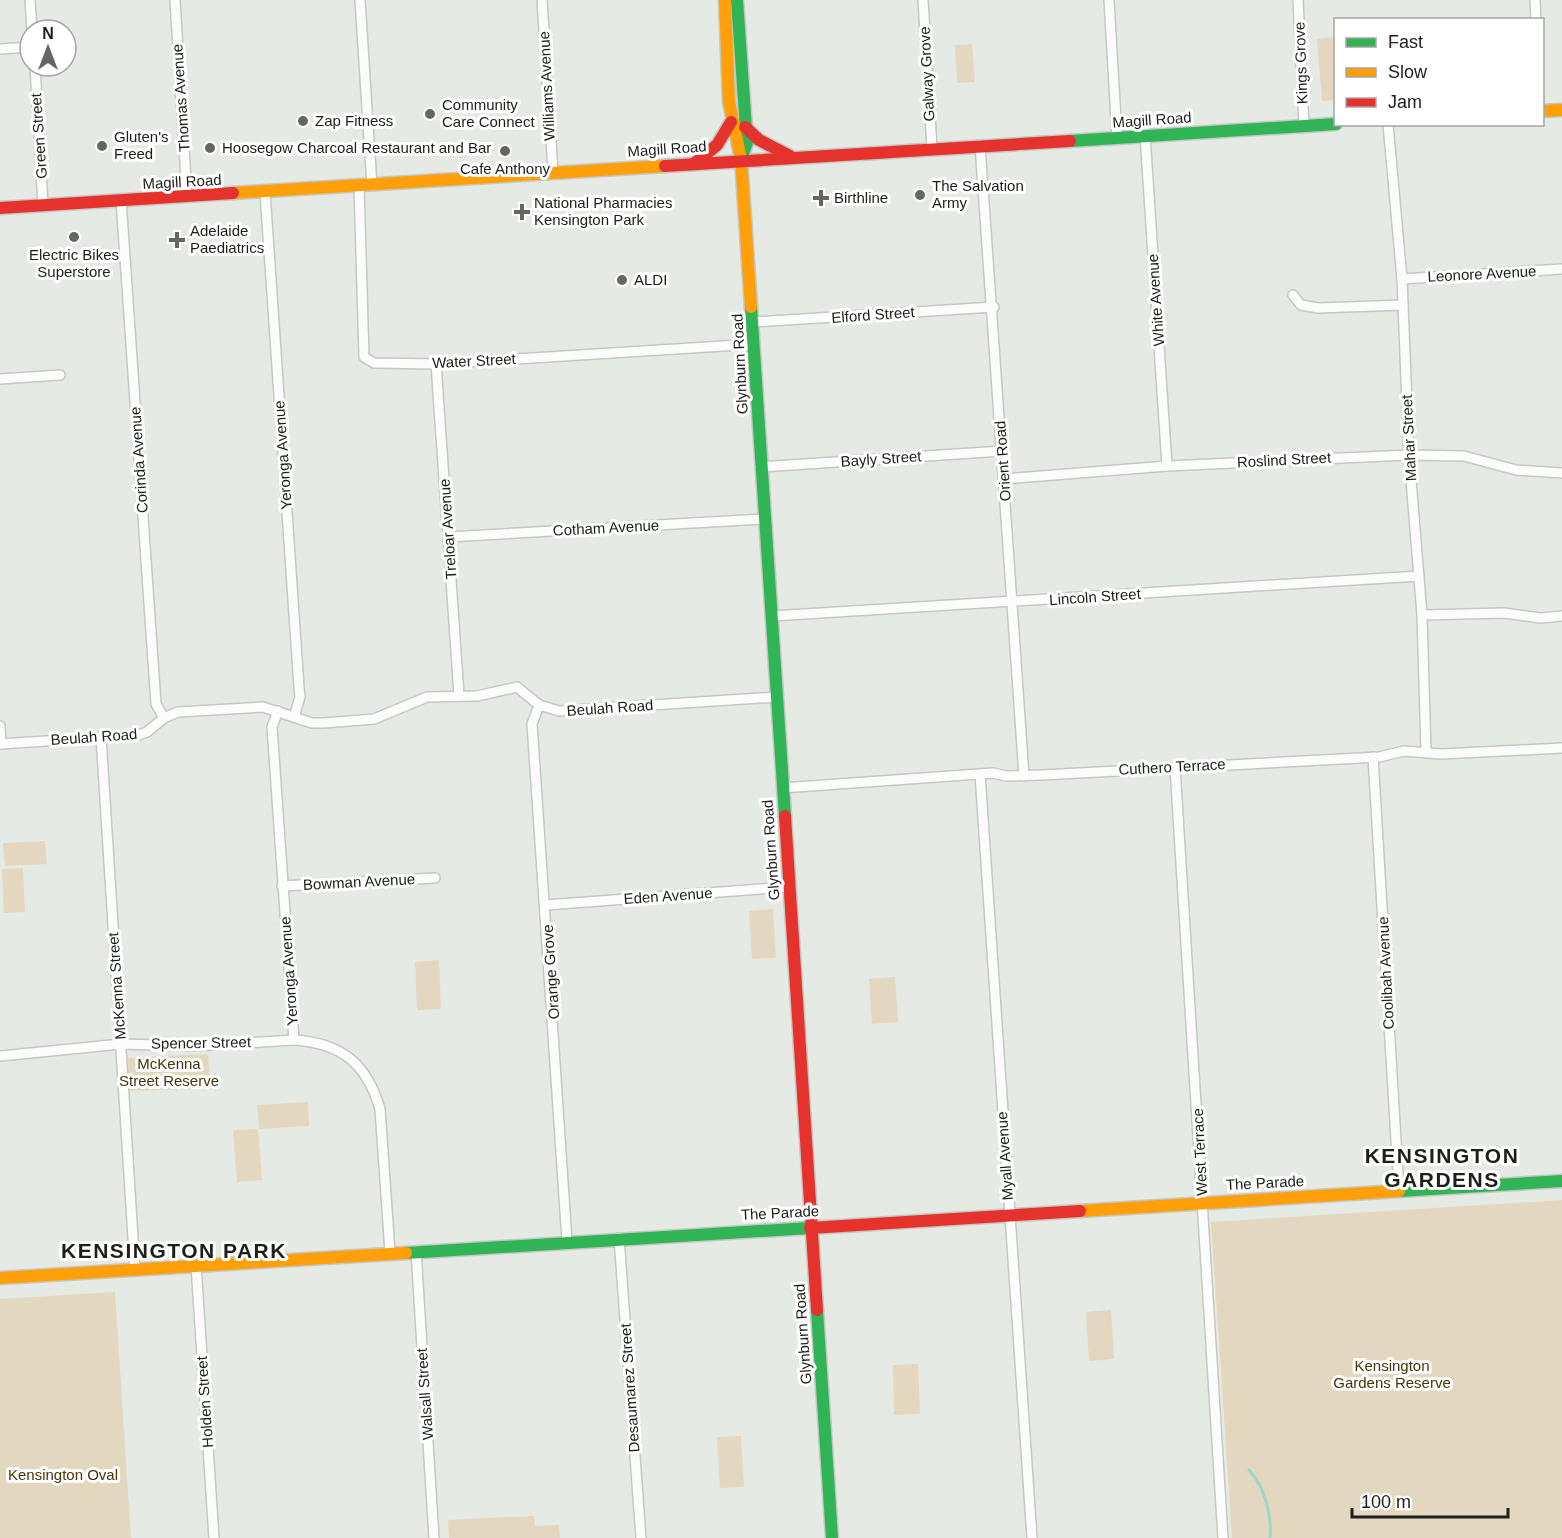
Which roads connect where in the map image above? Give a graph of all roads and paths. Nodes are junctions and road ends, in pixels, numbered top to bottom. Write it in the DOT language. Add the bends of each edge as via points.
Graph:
graph roads {
  1 [pos="30,0"];
  2 [pos="175,0"];
  3 [pos="360,0"];
  4 [pos="542,0"];
  5 [pos="724,0"];
  6 [pos="737,0"];
  7 [pos="923,0"];
  8 [pos="1109,0"];
  9 [pos="1298,0"];
  10 [pos="1535,0"];
  11 [pos="31,18"];
  12 [pos="1536,18"];
  13 [pos="18,48"];
  14 [pos="0,49"];
  15 [pos="36,78"];
  16 [pos="1562,110"];
  17 [pos="1544,111"];
  18 [pos="732,120"];
  19 [pos="1334,124"];
  20 [pos="1304,126"];
  21 [pos="1388,126"];
  22 [pos="746,127"];
  23 [pos="1145,135"];
  24 [pos="1117,137"];
  25 [pos="980,145"];
  26 [pos="932,148"];
  27 [pos="791,156"];
  28 [pos="741,159"];
  29 [pos="695,162"];
  30 [pos="553,171"];
  31 [pos="365,186"];
  32 [pos="265,192"];
  33 [pos="187,196"];
  34 [pos="121,200"];
  35 [pos="43,205"];
  36 [pos="0,208"];
  37 [pos="1562,269"];
  38 [pos="1402,279"];
  39 [pos="1293,296"];
  40 [pos="1403,305"];
  41 [pos="993,307"];
  42 [pos="753,322"];
  43 [pos="755,344"];
  44 [pos="436,364"];
  45 [pos="60,375"];
  46 [pos="0,379"];
  47 [pos="1002,451"];
  48 [pos="1409,455"];
  49 [pos="1167,466"];
  50 [pos="760,467"];
  51 [pos="1562,473"];
  52 [pos="1004,479"];
  53 [pos="763,519"];
  54 [pos="448,537"];
  55 [pos="1419,576"];
  56 [pos="1014,602"];
  57 [pos="1422,615"];
  58 [pos="772,616"];
  59 [pos="1562,616"];
  60 [pos="459,695"];
  61 [pos="777,697"];
  62 [pos="539,705"];
  63 [pos="278,711"];
  64 [pos="294,717"];
  65 [pos="164,718"];
  66 [pos="0,726"];
  67 [pos="101,738"];
  68 [pos="0,744"];
  69 [pos="1562,748"];
  70 [pos="1426,752"];
  71 [pos="1373,757"];
  72 [pos="1175,767"];
  73 [pos="980,774"];
  74 [pos="1024,776"];
  75 [pos="782,788"];
  76 [pos="435,878"];
  77 [pos="282,886"];
  78 [pos="789,887"];
  79 [pos="546,905"];
  80 [pos="294,1040"];
  81 [pos="121,1044"];
  82 [pos="0,1056"];
  83 [pos="1562,1180"];
  84 [pos="1399,1190"];
  85 [pos="1203,1202"];
  86 [pos="1009,1213"];
  87 [pos="811,1226"];
  88 [pos="619,1238"];
  89 [pos="567,1241"];
  90 [pos="416,1251"];
  91 [pos="390,1252"];
  92 [pos="196,1265"];
  93 [pos="135,1269"];
  94 [pos="0,1278"];
  95 [pos="214,1538"];
  96 [pos="434,1538"];
  97 [pos="641,1538"];
  98 [pos="832,1538"];
  99 [pos="1032,1538"];
  100 [pos="1223,1538"];
  1 -- 11 [label="street"];
  2 -- 33 [label="street, Thomas Avenue"];
  3 -- 31 [label="street"];
  4 -- 30 [label="street, Williams Avenue"];
  5 -- 18 [label="main road, Glynburn Road"];
  6 -- 22 [label="main road, Glynburn Road"];
  7 -- 26 [label="street, Galway Grove"];
  8 -- 24 [label="street"];
  9 -- 20 [label="street, Kings Grove"];
  10 -- 12 [label="street"];
  13 -- 14 [label="street"];
  15 -- 35 [label="street, Green Street"];
  16 -- 17 [label="main road"];
  18 -- 28 [label="main road, Glynburn Road"];
  18 -- 29 [label="main road" via="728,134 715,149"];
  19 -- 20 [label="main road, Magill Road"];
  20 -- 23 [label="main road, Magill Road"];
  21 -- 38 [label="street, Mahar Street"];
  22 -- 27 [label="main road" via="759,140"];
  22 -- 28 [label="main road, Glynburn Road" via="747,143"];
  23 -- 24 [label="main road, Magill Road"];
  23 -- 49 [label="street, White Avenue"];
  24 -- 25 [label="main road, Magill Road"];
  25 -- 26 [label="main road, Magill Road"];
  25 -- 41 [label="street, Orient Road"];
  26 -- 27 [label="main road, Magill Road"];
  27 -- 28 [label="main road, Magill Road"];
  28 -- 29 [label="main road, Magill Road"];
  28 -- 42 [label="main road, Glynburn Road"];
  29 -- 30 [label="main road, Magill Road"];
  30 -- 31 [label="main road, Magill Road"];
  31 -- 32 [label="main road, Magill Road"];
  31 -- 44 [label="street, Water Street" via="364,357 374,363"];
  32 -- 33 [label="main road, Magill Road"];
  32 -- 64 [label="street, Yeronga Avenue" via="300,697"];
  33 -- 34 [label="main road, Magill Road"];
  34 -- 35 [label="main road, Magill Road"];
  34 -- 65 [label="street, Corinda Avenue" via="156,704"];
  35 -- 36 [label="main road, Magill Road"];
  37 -- 38 [label="street, Leonore Avenue"];
  38 -- 40 [label="street, Mahar Street"];
  39 -- 40 [label="street" via="1301,305 1318,308"];
  40 -- 48 [label="street, Mahar Street"];
  41 -- 42 [label="street, Elford Street"];
  41 -- 47 [label="street, Orient Road"];
  42 -- 43 [label="main road, Glynburn Road"];
  43 -- 44 [label="street, Water Street"];
  43 -- 50 [label="main road, Glynburn Road"];
  44 -- 54 [label="street, Treloar Avenue"];
  45 -- 46 [label="street"];
  47 -- 50 [label="street, Bayly Street"];
  47 -- 52 [label="street, Orient Road"];
  48 -- 49 [label="street, Roslind Street"];
  48 -- 51 [label="street, Roslind Street" via="1464,456 1516,470"];
  48 -- 55 [label="street, Mahar Street"];
  49 -- 52 [label="street, Roslind Street"];
  50 -- 53 [label="main road, Glynburn Road"];
  52 -- 56 [label="street, Orient Road"];
  53 -- 54 [label="street, Cotham Avenue"];
  53 -- 58 [label="main road, Glynburn Road"];
  54 -- 60 [label="street, Treloar Avenue"];
  55 -- 56 [label="street, Lincoln Street"];
  55 -- 57 [label="street, Mahar Street"];
  56 -- 58 [label="street, Lincoln Street"];
  56 -- 74 [label="street, Orient Road"];
  57 -- 59 [label="street"];
  57 -- 70 [label="street, Mahar Street"];
  58 -- 61 [label="main road, Glynburn Road"];
  60 -- 62 [label="street, Beulah Road" via="477,696 517,687"];
  60 -- 64 [label="street, Beulah Road" via="421,699 374,719 312,723"];
  61 -- 62 [label="street, Beulah Road" via="560,711"];
  61 -- 75 [label="main road, Glynburn Road"];
  62 -- 79 [label="street, Orange Grove" via="532,724"];
  63 -- 64 [label="street, Beulah Road"];
  63 -- 65 [label="street, Beulah Road" via="263,707 178,712"];
  63 -- 77 [label="street, Yeronga Avenue" via="272,727"];
  65 -- 67 [label="street, Beulah Road" via="139,735"];
  66 -- 68 [label="street"];
  67 -- 68 [label="street, Beulah Road"];
  67 -- 81 [label="street, McKenna Street"];
  69 -- 70 [label="street, Cuthero Terrace"];
  70 -- 71 [label="street, Cuthero Terrace" via="1404,751"];
  71 -- 72 [label="street, Cuthero Terrace"];
  71 -- 84 [label="street, Coolibah Avenue"];
  72 -- 74 [label="street, Cuthero Terrace"];
  72 -- 85 [label="street, West Terrace"];
  73 -- 74 [label="street, Cuthero Terrace"];
  73 -- 75 [label="street, Cuthero Terrace"];
  73 -- 86 [label="street, Myall Avenue"];
  75 -- 78 [label="main road, Glynburn Road"];
  76 -- 77 [label="street, Bowman Avenue"];
  77 -- 80 [label="street, Yeronga Avenue"];
  78 -- 79 [label="street, Eden Avenue"];
  78 -- 87 [label="main road, Glynburn Road"];
  79 -- 89 [label="street, Orange Grove"];
  80 -- 81 [label="street, Spencer Street" via="195,1046"];
  80 -- 91 [label="street, Yeronga Avenue" via="309,1041 344,1054 362,1068 374,1087 380,1109"];
  81 -- 82 [label="street, Spencer Street"];
  81 -- 93 [label="street, McKenna Street"];
  83 -- 84 [label="main road, The Parade"];
  84 -- 85 [label="main road, The Parade"];
  85 -- 86 [label="main road, The Parade"];
  85 -- 100 [label="street, West Terrace"];
  86 -- 87 [label="main road, The Parade"];
  86 -- 99 [label="street, Myall Avenue"];
  87 -- 88 [label="main road, The Parade"];
  87 -- 98 [label="main road, Glynburn Road"];
  88 -- 89 [label="main road, The Parade"];
  88 -- 97 [label="street, Desaumarez Street"];
  89 -- 90 [label="main road, The Parade"];
  90 -- 91 [label="main road, The Parade"];
  90 -- 96 [label="street, Walsall Street"];
  91 -- 92 [label="main road, The Parade"];
  92 -- 93 [label="main road, The Parade"];
  92 -- 95 [label="street, Holden Street"];
  93 -- 94 [label="main road, The Parade"];
}
